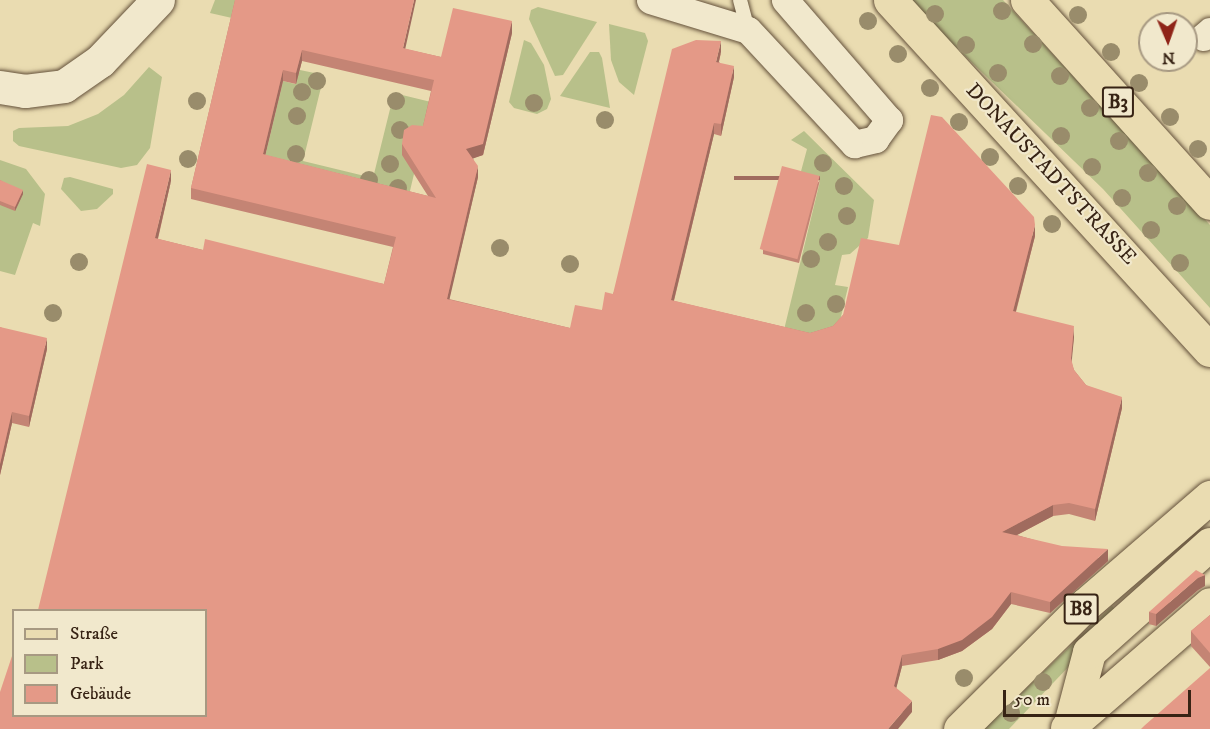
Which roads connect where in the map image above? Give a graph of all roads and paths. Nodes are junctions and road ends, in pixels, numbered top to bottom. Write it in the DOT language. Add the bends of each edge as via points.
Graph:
graph roads {
  1 [pos="158,0"];
  2 [pos="740,0"];
  3 [pos="785,0"];
  4 [pos="890,0"];
  5 [pos="1027,0"];
  6 [pos="667,1"];
  7 [pos="748,30"];
  8 [pos="0,87"];
  9 [pos="1210,203"];
  10 [pos="1210,350"];
  11 [pos="1210,497"];
  12 [pos="1210,544"];
  13 [pos="1210,604"];
  14 [pos="1068,727"];
  15 [pos="960,729"];
  1 -- 8 [label="street" via="100,61 64,86 25,91"];
  2 -- 7 [label="lane"];
  3 -- 7 [label="street" via="889,120 881,134 854,144"];
  4 -- 10 [label="main road, DONAUSTADTSTRASSE"];
  5 -- 9 [label="main road, B3"];
  6 -- 7 [label="street"];
  11 -- 15 [label="main road, B8" via="1086,604"];
  12 -- 14 [label="main road" via="1089,652"];
  13 -- 14 [label="main road"];
}
